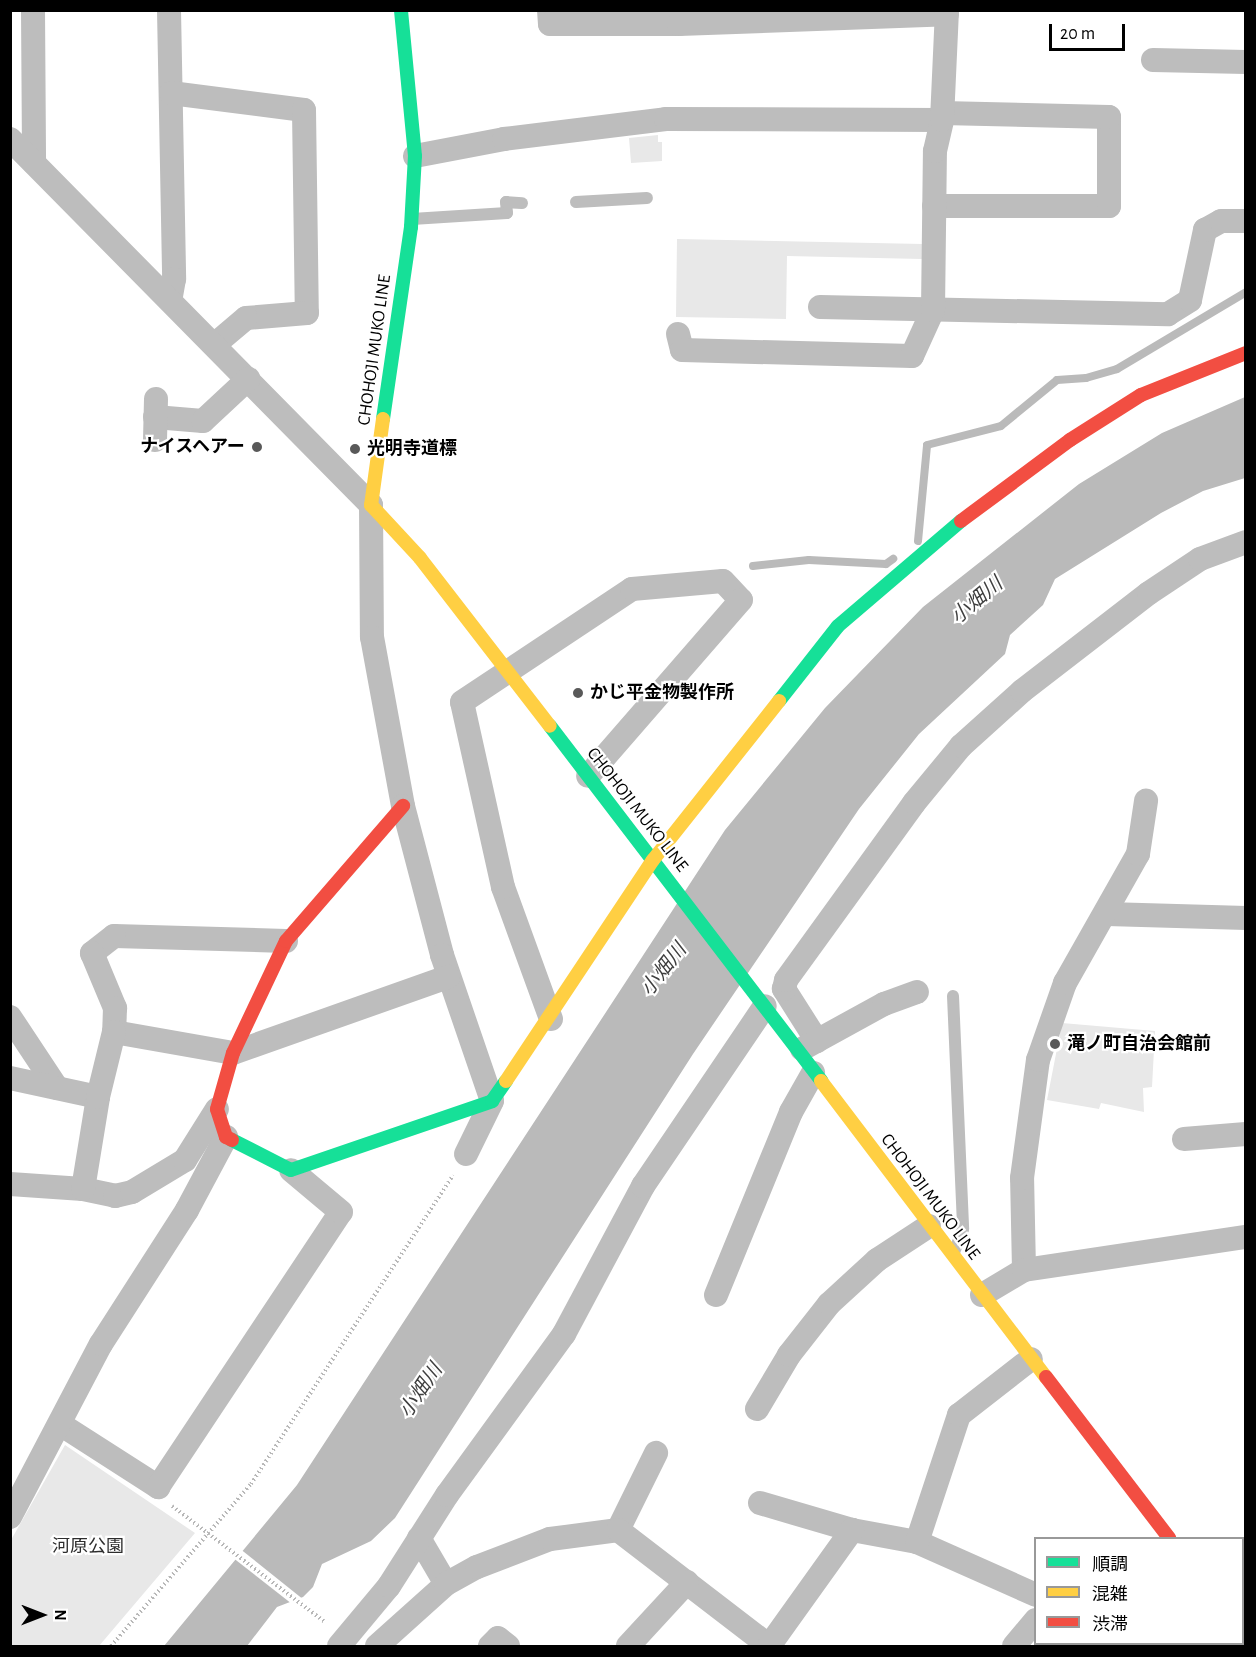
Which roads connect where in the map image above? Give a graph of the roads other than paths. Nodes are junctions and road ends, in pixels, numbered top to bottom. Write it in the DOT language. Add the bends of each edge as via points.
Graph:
graph roads {
  1 [pos="33,10"];
  2 [pos="169,10"];
  3 [pos="401,10"];
  4 [pos="549,10"];
  5 [pos="947,12"];
  6 [pos="1153,60"];
  7 [pos="1245,62"];
  8 [pos="171,93"];
  9 [pos="942,116"];
  10 [pos="10,139"];
  11 [pos="415,156"];
  12 [pos="34,163"];
  13 [pos="647,198"];
  14 [pos="576,202"];
  15 [pos="522,203"];
  16 [pos="934,206"];
  17 [pos="411,219"];
  18 [pos="1245,221"];
  19 [pos="170,301"];
  20 [pos="820,307"];
  21 [pos="933,310"];
  22 [pos="678,334"];
  23 [pos="214,345"];
  24 [pos="1245,352"];
  25 [pos="248,379"];
  26 [pos="155,419"];
  27 [pos="371,505"];
  28 [pos="1245,542"];
  29 [pos="509,672"];
  30 [pos="588,776"];
  31 [pos="1146,801"];
  32 [pos="403,806"];
  33 [pos="653,860"];
  34 [pos="1107,914"];
  35 [pos="1245,918"];
  36 [pos="286,941"];
  37 [pos="448,977"];
  38 [pos="917,992"];
  39 [pos="953,996"];
  40 [pos="765,1006"];
  41 [pos="10,1017"];
  42 [pos="551,1018"];
  43 [pos="114,1032"];
  44 [pos="807,1046"];
  45 [pos="233,1053"];
  46 [pos="813,1073"];
  47 [pos="10,1078"];
  48 [pos="57,1088"];
  49 [pos="98,1097"];
  50 [pos="492,1101"];
  51 [pos="217,1110"];
  52 [pos="1245,1134"];
  53 [pos="226,1137"];
  54 [pos="1184,1139"];
  55 [pos="466,1154"];
  56 [pos="291,1170"];
  57 [pos="10,1184"];
  58 [pos="83,1189"];
  59 [pos="929,1226"];
  60 [pos="1245,1238"];
  61 [pos="952,1256"];
  62 [pos="1024,1270"];
  63 [pos="716,1295"];
  64 [pos="982,1295"];
  65 [pos="1031,1359"];
  66 [pos="757,1409"];
  67 [pos="60,1424"];
  68 [pos="656,1453"];
  69 [pos="760,1503"];
  70 [pos="10,1517"];
  71 [pos="618,1530"];
  72 [pos="852,1530"];
  73 [pos="1167,1537"];
  74 [pos="419,1538"];
  75 [pos="917,1542"];
  76 [pos="687,1582"];
  77 [pos="446,1584"];
  78 [pos="1034,1594"];
  79 [pos="1034,1621"];
  80 [pos="769,1646"];
  81 [pos="339,1647"];
  82 [pos="377,1647"];
  83 [pos="490,1647"];
  84 [pos="508,1647"];
  85 [pos="628,1647"];
  86 [pos="1014,1647"];
  1 -- 12 [label="street"];
  2 -- 8 [label="street"];
  3 -- 11 [label="main road, CHOHOJI MUKO LINE"];
  4 -- 5 [label="street" via="550,24 678,24"];
  5 -- 9 [label="street"];
  6 -- 7 [label="street"];
  8 -- 19 [label="street" via="174,279"];
  8 -- 23 [label="street" via="304,110 307,313 246,318"];
  9 -- 11 [label="street" via="666,118 504,139"];
  9 -- 16 [label="street" via="935,151"];
  9 -- 16 [label="street" via="1109,117 1109,206"];
  10 -- 12 [label="street"];
  11 -- 17 [label="main road, CHOHOJI MUKO LINE"];
  12 -- 19 [label="street"];
  13 -- 14 [label="lane"];
  15 -- 17 [label="lane" via="506,202 507,213"];
  16 -- 21 [label="street"];
  17 -- 27 [label="main road, CHOHOJI MUKO LINE"];
  18 -- 21 [label="street" via="1221,221 1205,230 1190,300 1168,314"];
  19 -- 23 [label="street"];
  20 -- 21 [label="street"];
  21 -- 22 [label="street" via="912,356 682,350"];
  23 -- 25 [label="street"];
  24 -- 33 [label="main road" via="1141,395 971,512 838,627"];
  25 -- 26 [label="street" via="203,421"];
  25 -- 27 [label="street"];
  27 -- 29 [label="main road, CHOHOJI MUKO LINE" via="420,558"];
  27 -- 32 [label="street" via="372,637"];
  28 -- 44 [label="street" via="1200,559 1139,600 1022,692 961,746 914,803 786,980 784,989"];
  29 -- 30 [label="main road, CHOHOJI MUKO LINE"];
  29 -- 30 [label="street" via="633,589 723,581 741,600"];
  29 -- 42 [label="street" via="462,702 503,887"];
  30 -- 33 [label="main road, CHOHOJI MUKO LINE"];
  31 -- 34 [label="street" via="1138,854"];
  32 -- 36 [label="main road"];
  32 -- 37 [label="street"];
  33 -- 40 [label="main road, CHOHOJI MUKO LINE"];
  33 -- 42 [label="main road"];
  34 -- 35 [label="street"];
  34 -- 62 [label="street" via="1065,983 1038,1060 1022,1178"];
  36 -- 43 [label="street" via="114,936 92,953 115,1008"];
  36 -- 45 [label="main road"];
  37 -- 45 [label="street"];
  37 -- 50 [label="street"];
  38 -- 44 [label="street" via="884,1004"];
  39 -- 61 [label="lane" via="963,1229"];
  40 -- 44 [label="main road, CHOHOJI MUKO LINE"];
  40 -- 74 [label="street" via="643,1186 564,1335"];
  41 -- 48 [label="street"];
  42 -- 50 [label="main road"];
  43 -- 45 [label="street"];
  43 -- 49 [label="street"];
  44 -- 46 [label="main road, CHOHOJI MUKO LINE"];
  45 -- 51 [label="main road"];
  46 -- 59 [label="main road, CHOHOJI MUKO LINE"];
  46 -- 63 [label="street" via="791,1112"];
  47 -- 48 [label="street"];
  48 -- 49 [label="street"];
  49 -- 58 [label="street"];
  50 -- 55 [label="street"];
  50 -- 56 [label="main road"];
  51 -- 53 [label="main road"];
  51 -- 58 [label="street" via="185,1160 132,1192 115,1196"];
  52 -- 54 [label="street"];
  53 -- 56 [label="main road"];
  53 -- 67 [label="street" via="187,1210 101,1344"];
  56 -- 67 [label="street" via="341,1212 159,1487"];
  57 -- 58 [label="street"];
  59 -- 61 [label="main road, CHOHOJI MUKO LINE"];
  59 -- 66 [label="street" via="877,1260 829,1304 789,1355"];
  60 -- 62 [label="street"];
  61 -- 64 [label="main road, CHOHOJI MUKO LINE"];
  62 -- 64 [label="street"];
  64 -- 65 [label="main road, CHOHOJI MUKO LINE"];
  65 -- 73 [label="main road, CHOHOJI MUKO LINE"];
  65 -- 75 [label="street" via="959,1415"];
  67 -- 70 [label="street"];
  68 -- 71 [label="street"];
  69 -- 72 [label="street"];
  71 -- 76 [label="street"];
  71 -- 77 [label="street" via="589,1531 531,1545"];
  72 -- 75 [label="street"];
  72 -- 80 [label="street"];
  74 -- 77 [label="street"];
  74 -- 81 [label="street" via="389,1586"];
  75 -- 78 [label="street"];
  76 -- 80 [label="street"];
  76 -- 85 [label="street"];
  77 -- 82 [label="street"];
  79 -- 86 [label="street"];
  83 -- 84 [label="street" via="498,1638"];
}
